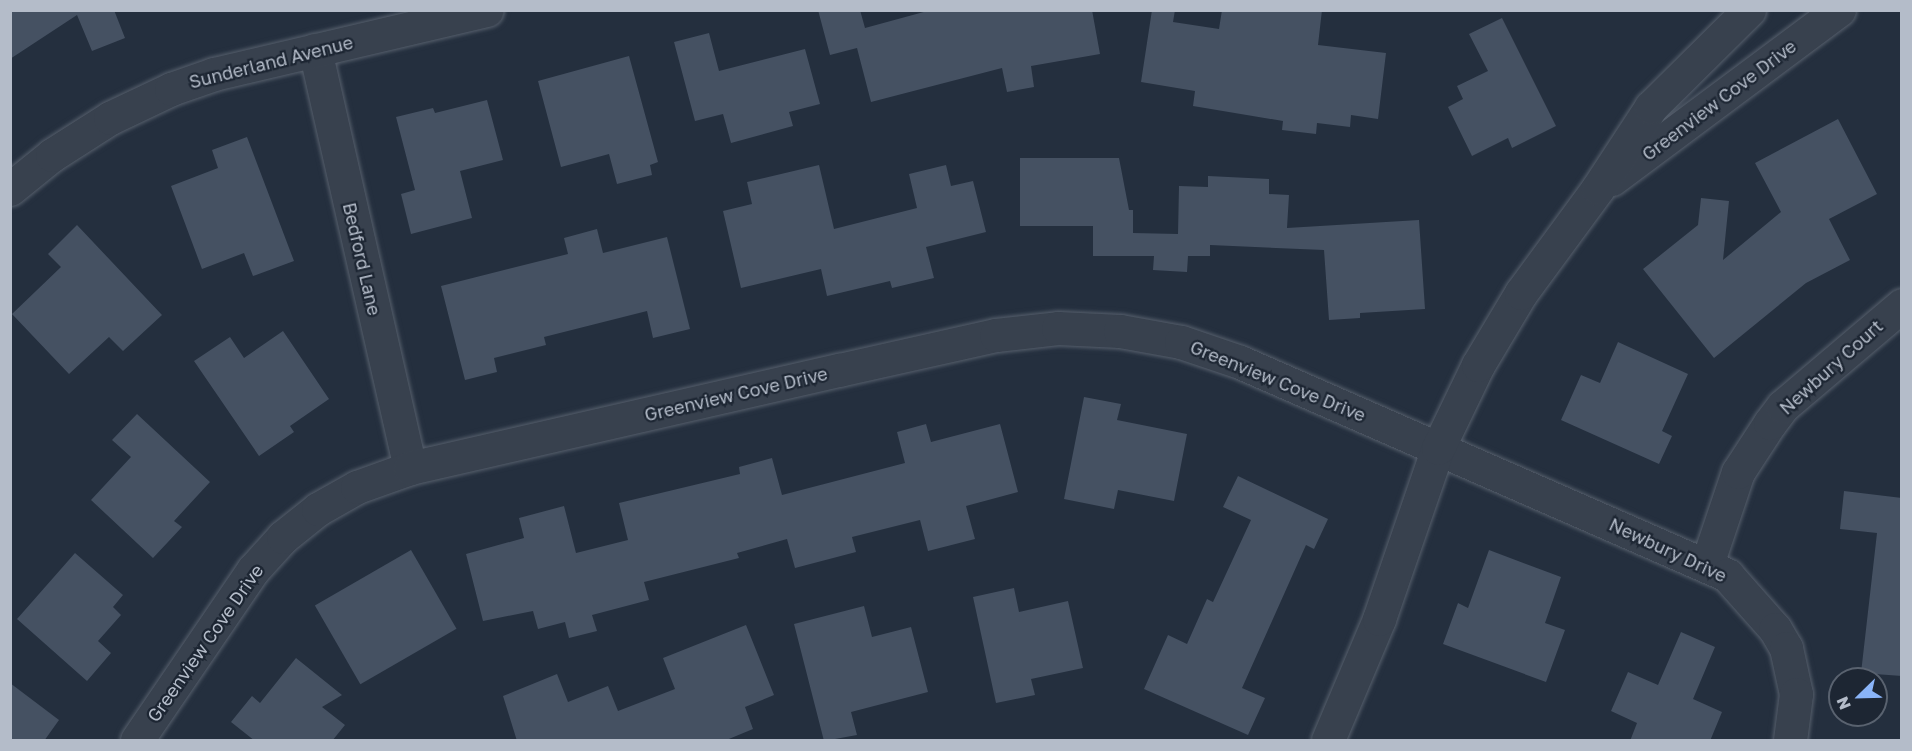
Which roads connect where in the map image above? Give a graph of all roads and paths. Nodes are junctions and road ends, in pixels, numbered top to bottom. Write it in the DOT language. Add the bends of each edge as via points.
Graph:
graph roads {
  1 [pos="487,10"];
  2 [pos="1839,10"];
  3 [pos="1746,16"];
  4 [pos="315,50"];
  5 [pos="1598,188"];
  6 [pos="10,189"];
  7 [pos="1902,305"];
  8 [pos="1438,448"];
  9 [pos="410,468"];
  10 [pos="1707,564"];
  11 [pos="137,741"];
  12 [pos="1328,741"];
  13 [pos="1790,741"];
  1 -- 4 [label="street, Sunderland Avenue"];
  2 -- 5 [label="street, Greenview Cove Drive"];
  3 -- 5 [label="street, Greenview Cove Drive" via="1651,107"];
  4 -- 6 [label="street, Sunderland Avenue" via="214,74 171,89 110,118 52,155"];
  4 -- 9 [label="street, Bedford Lane"];
  5 -- 8 [label="street, Greenview Cove Drive" via="1521,293 1478,365"];
  7 -- 10 [label="street, Newbury Court" via="1783,406 1770,423 1738,472"];
  8 -- 9 [label="street, Greenview Cove Drive" via="1240,362 1181,342 1120,331 1058,328 996,335"];
  8 -- 10 [label="street, Newbury Drive"];
  8 -- 12 [label="street, Greenview Cove Drive" via="1379,619"];
  9 -- 11 [label="street, Greenview Cove Drive" via="357,487 318,509 283,537 252,570"];
  10 -- 13 [label="street, Newbury Drive" via="1743,590 1786,648 1796,694"];
}
